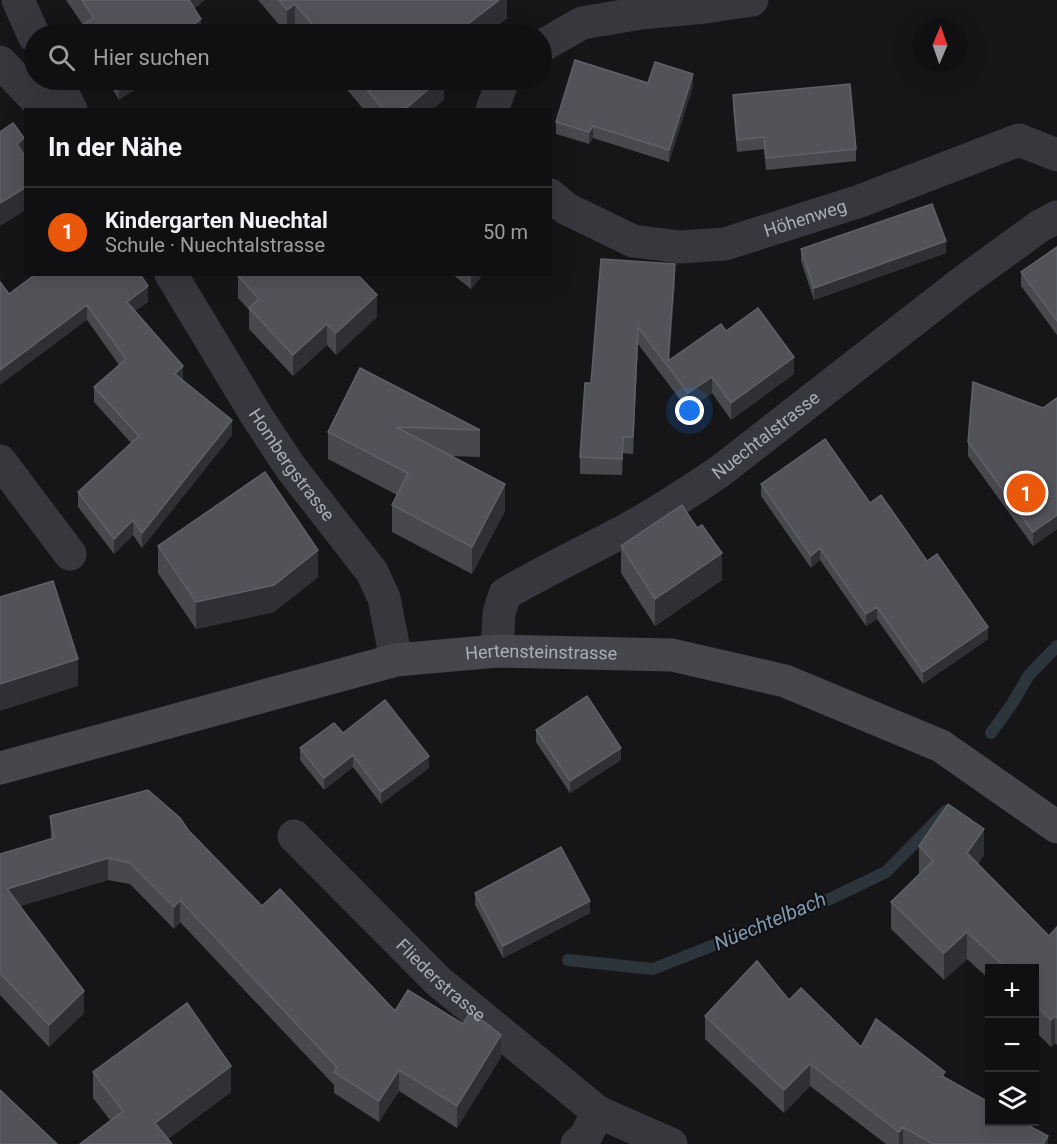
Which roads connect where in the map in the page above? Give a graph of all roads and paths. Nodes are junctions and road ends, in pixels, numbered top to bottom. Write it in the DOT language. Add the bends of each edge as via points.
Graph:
graph roads {
  1 [pos="18,0"];
  2 [pos="752,0"];
  3 [pos="29,24"];
  4 [pos="552,40"];
  5 [pos="0,62"];
  6 [pos="24,87"];
  7 [pos="27,90"];
  8 [pos="61,90"];
  9 [pos="499,90"];
  10 [pos="44,108"];
  11 [pos="70,108"];
  12 [pos="493,108"];
  13 [pos="1057,155"];
  14 [pos="552,197"];
  15 [pos="1057,217"];
  16 [pos="172,276"];
  17 [pos="0,461"];
  18 [pos="70,554"];
  19 [pos="497,651"];
  20 [pos="396,660"];
  21 [pos="0,768"];
  22 [pos="1057,826"];
  23 [pos="294,836"];
  24 [pos="598,1112"];
  25 [pos="577,1144"];
  26 [pos="671,1144"];
  1 -- 3 [label="street"];
  2 -- 4 [label="street" via="582,23"];
  5 -- 6 [label="street"];
  7 -- 10 [label="street"];
  8 -- 11 [label="street"];
  9 -- 12 [label="street"];
  13 -- 14 [label="street, Höhenweg" via="1019,140 860,201 725,244 680,247 633,241 567,209"];
  15 -- 19 [label="street, Nuechtalstrasse" via="964,281 687,494 505,594 499,613"];
  16 -- 20 [label="street, Hombergstrasse" via="291,468 372,572 384,598"];
  17 -- 18 [label="street"];
  19 -- 20 [label="street, Hertensteinstrasse"];
  19 -- 22 [label="street, Hertensteinstrasse" via="672,655 785,681 941,746"];
  20 -- 21 [label="street, Hertensteinstrasse"];
  23 -- 24 [label="street, Fliederstrasse" via="438,981"];
  24 -- 25 [label="street" via="586,1136"];
  24 -- 26 [label="street, Fliederstrasse"];
}
